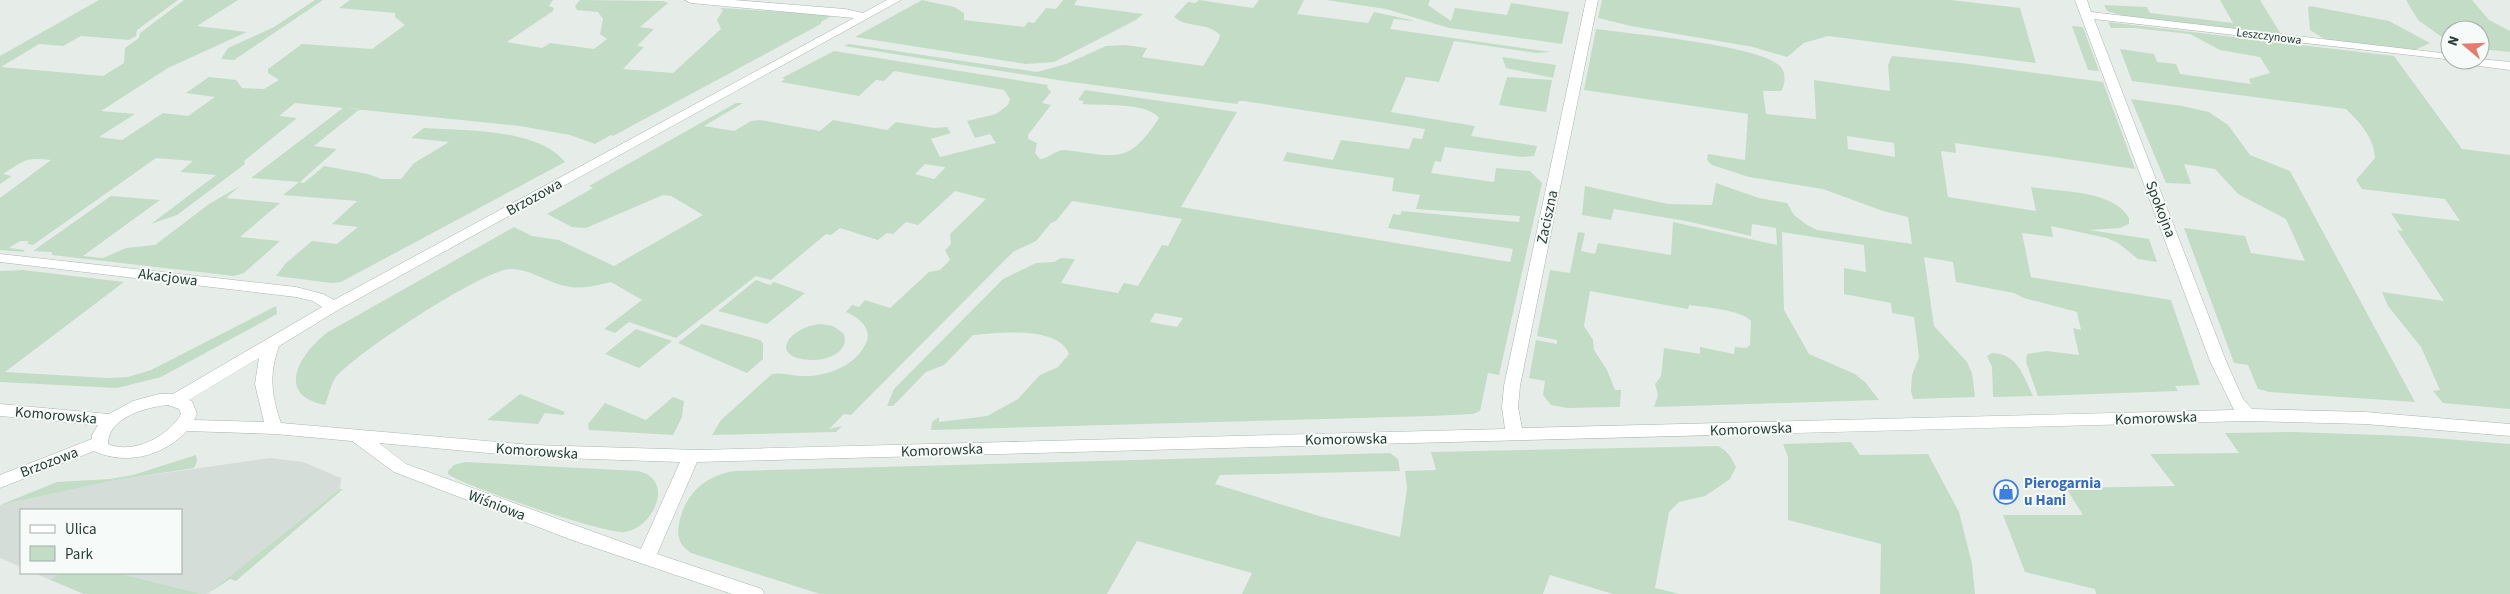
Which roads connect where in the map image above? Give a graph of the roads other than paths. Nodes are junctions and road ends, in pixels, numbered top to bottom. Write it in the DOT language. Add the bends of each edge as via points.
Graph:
graph roads {
  1 [pos="691,0"];
  2 [pos="895,0"];
  3 [pos="1592,0"];
  4 [pos="2082,0"];
  5 [pos="2088,15"];
  6 [pos="864,17"];
  7 [pos="2440,57"];
  8 [pos="2490,63"];
  9 [pos="2510,66"];
  10 [pos="0,258"];
  11 [pos="333,307"];
  12 [pos="273,341"];
  13 [pos="176,400"];
  14 [pos="0,410"];
  15 [pos="2247,415"];
  16 [pos="112,420"];
  17 [pos="184,425"];
  18 [pos="275,428"];
  19 [pos="2510,430"];
  20 [pos="356,435"];
  21 [pos="1515,435"];
  22 [pos="99,443"];
  23 [pos="691,456"];
  24 [pos="0,482"];
  25 [pos="646,557"];
  26 [pos="755,594"];
  1 -- 6 [label="street" via="845,12"];
  2 -- 6 [label="street, Brzozowa"];
  3 -- 21 [label="street, Zaciszna" via="1512,386 1510,407"];
  4 -- 5 [label="street, Spokojna"];
  5 -- 7 [label="street, Leszczynowa"];
  5 -- 15 [label="street, Spokojna" via="2218,361 2236,401"];
  6 -- 11 [label="street, Brzozowa"];
  8 -- 9 [label="street"];
  10 -- 11 [label="street, Akacjowa" via="296,292 318,297"];
  11 -- 12 [label="street, Brzozowa"];
  12 -- 13 [label="street, Brzozowa"];
  12 -- 18 [label="street" via="262,379 264,401"];
  13 -- 16 [label="street" via="144,404"];
  13 -- 17 [label="street" via="189,409"];
  14 -- 16 [label="street, Komorowska"];
  15 -- 19 [label="street, Komorowska" via="2365,418"];
  15 -- 21 [label="street, Komorowska"];
  16 -- 22 [label="street" via="100,435"];
  17 -- 18 [label="street, Komorowska"];
  17 -- 22 [label="street" via="163,441 135,452 110,452 100,448"];
  18 -- 20 [label="street, Komorowska"];
  20 -- 23 [label="street, Komorowska" via="532,451"];
  20 -- 25 [label="street, Wiśniowa" via="400,468 569,532"];
  21 -- 23 [label="street, Komorowska"];
  22 -- 24 [label="street, Brzozowa"];
  23 -- 25 [label="street"];
  25 -- 26 [label="street, Wiśniowa"];
}
